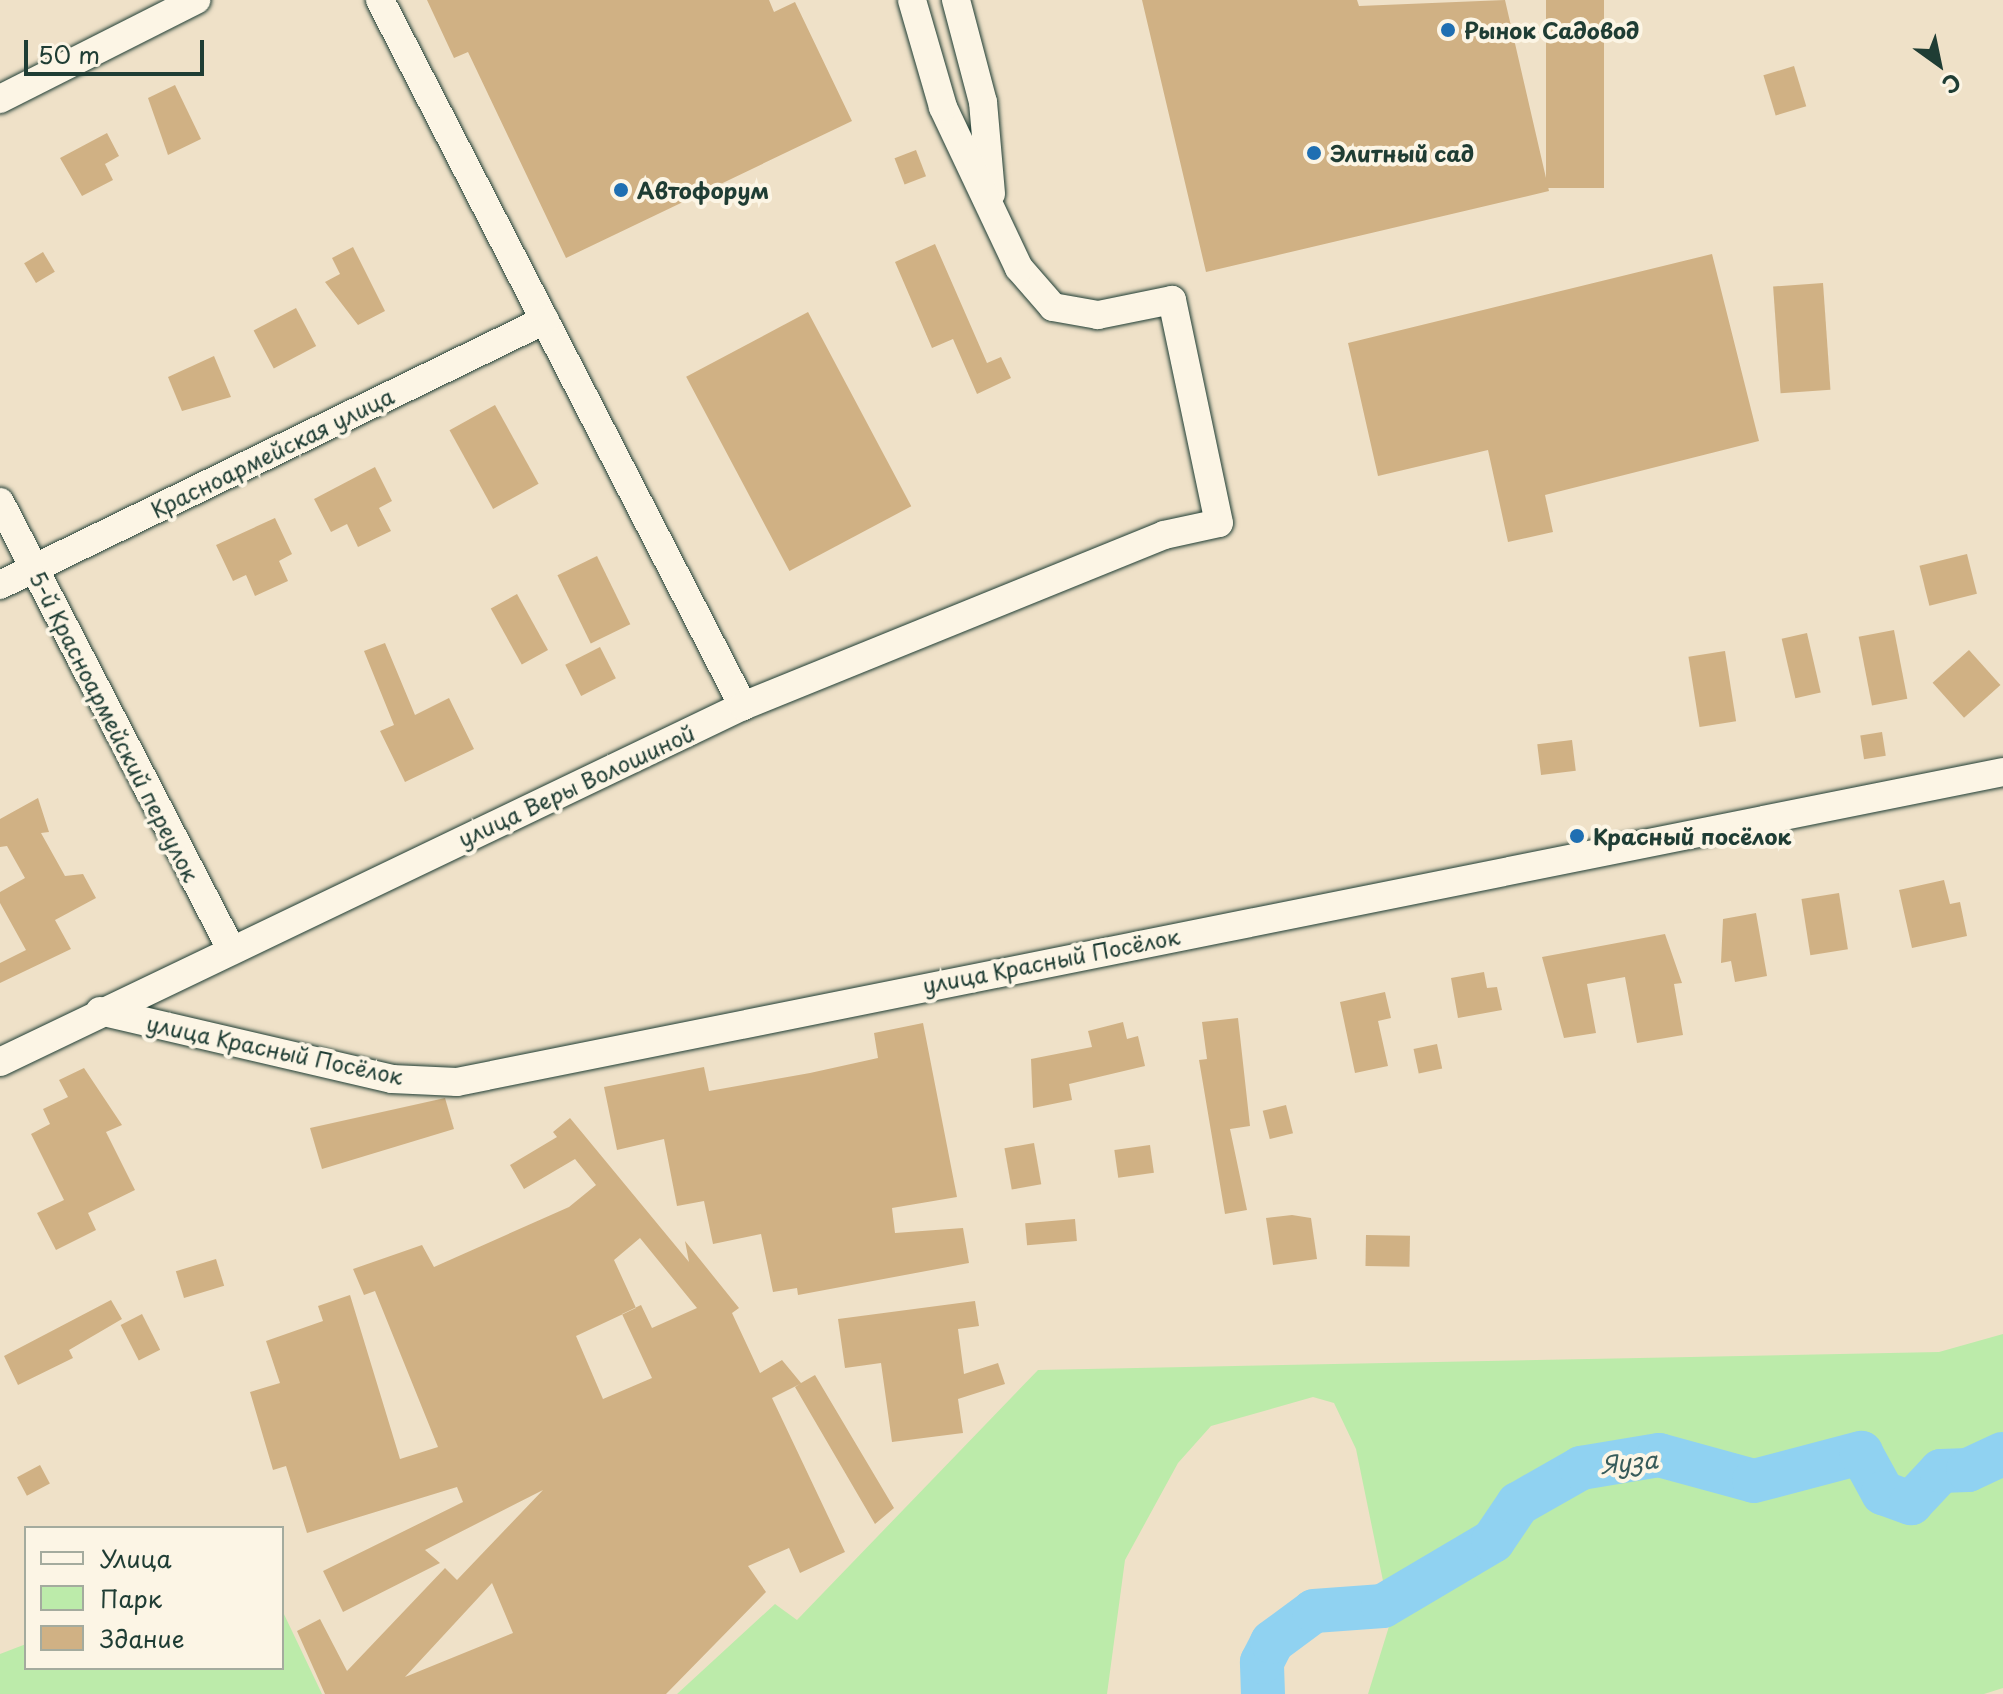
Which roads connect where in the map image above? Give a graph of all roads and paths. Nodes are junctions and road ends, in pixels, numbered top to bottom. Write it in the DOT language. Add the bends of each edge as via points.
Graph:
graph roads {
  1 [pos="196,0"];
  2 [pos="380,0"];
  3 [pos="912,0"];
  4 [pos="956,0"];
  5 [pos="0,99"];
  6 [pos="994,218"];
  7 [pos="545,320"];
  8 [pos="0,502"];
  9 [pos="34,568"];
  10 [pos="0,585"];
  11 [pos="743,706"];
  12 [pos="2003,772"];
  13 [pos="231,949"];
  14 [pos="100,1011"];
  15 [pos="0,1062"];
  1 -- 5 [label="street"];
  2 -- 7 [label="street"];
  3 -- 6 [label="street" via="943,107"];
  4 -- 6 [label="street" via="983,102"];
  6 -- 11 [label="street, улица Веры Волошиной" via="1019,268 1053,307 1098,315 1172,300 1219,523 1164,535"];
  7 -- 9 [label="street, Красноармейская улица"];
  7 -- 11 [label="street"];
  8 -- 9 [label="street, 5-й Красноармейский переулок"];
  9 -- 10 [label="street, Красноармейская улица"];
  9 -- 13 [label="street, 5-й Красноармейский переулок"];
  11 -- 13 [label="street, улица Веры Волошиной"];
  12 -- 14 [label="street, улица Красный Посёлок" via="457,1082 392,1079"];
  13 -- 14 [label="street, улица Веры Волошиной"];
  14 -- 15 [label="street, улица Веры Волошиной"];
}
